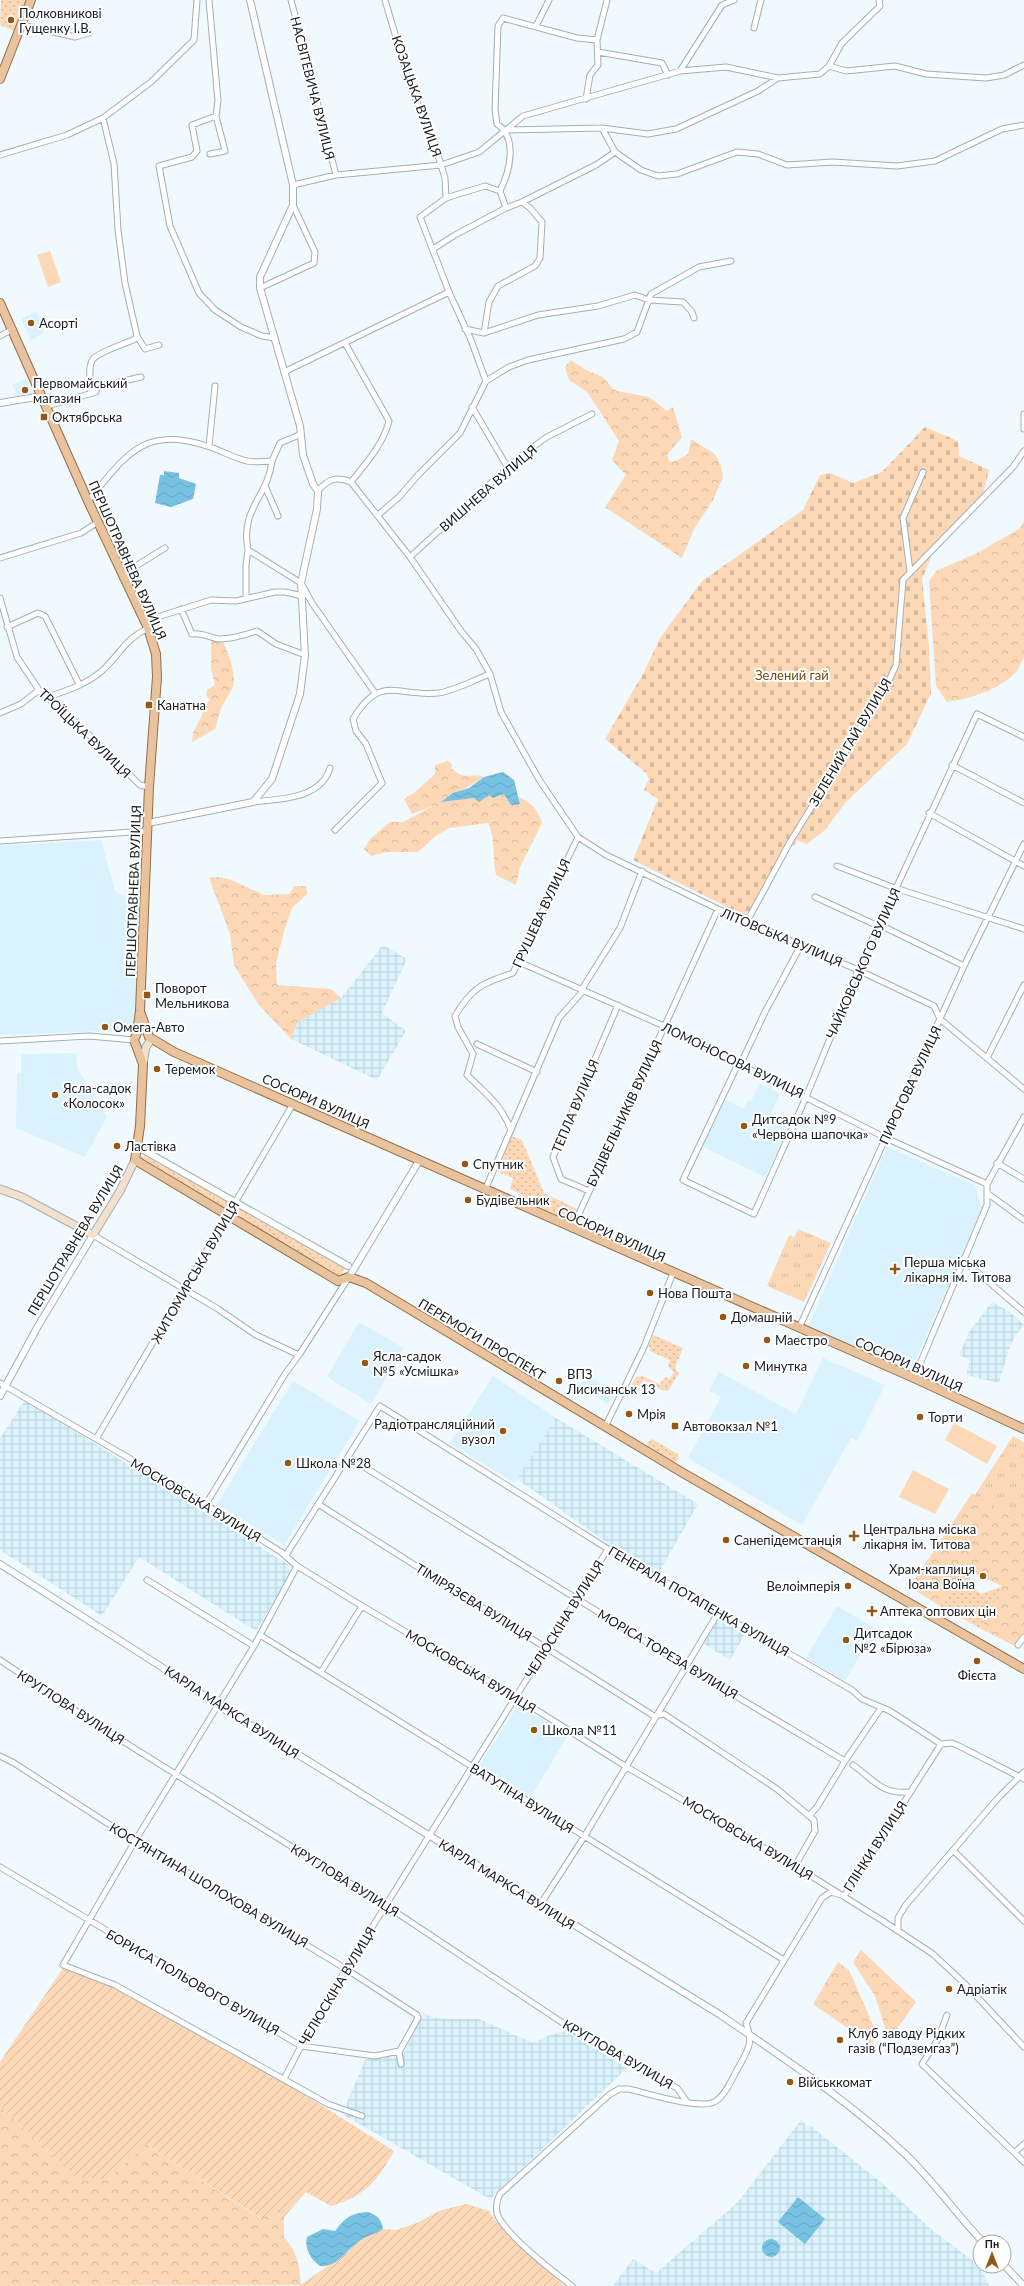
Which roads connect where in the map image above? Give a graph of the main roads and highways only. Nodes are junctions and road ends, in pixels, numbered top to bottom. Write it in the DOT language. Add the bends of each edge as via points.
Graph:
graph roads {
  1 [pos="31,0"];
  2 [pos="1,76"];
  3 [pos="0,302"];
  4 [pos="140,1011"];
  5 [pos="148,1036"];
  6 [pos="135,1039"];
  7 [pos="146,1047"];
  8 [pos="143,1064"];
  9 [pos="135,1160"];
  10 [pos="0,1189"];
  11 [pos="1024,1429"];
  12 [pos="1024,1669"];
  1 -- 2 [label="main road"];
  3 -- 4 [label="main road, ПЕРШОТРАВНЕВА ВУЛИЦЯ" via="146,625 156,654 157,678 149,787"];
  4 -- 5 [label="main road, ПЕРШОТРАВНЕВА ВУЛИЦЯ"];
  4 -- 6 [label="main road, ПЕРШОТРАВНЕВА ВУЛИЦЯ"];
  5 -- 6 [label="main road" via="143,1032"];
  5 -- 7 [label="main road" via="149,1043"];
  5 -- 11 [label="main road, СОСЮРИ ВУЛИЦЯ" via="174,1052 914,1378"];
  6 -- 7 [label="main road" via="139,1048"];
  6 -- 8 [label="main road, ПЕРШОТРАВНЕВА ВУЛИЦЯ"];
  7 -- 8 [label="main road, ПЕРШОТРАВНЕВА ВУЛИЦЯ"];
  8 -- 9 [label="main road, ПЕРШОТРАВНЕВА ВУЛИЦЯ"];
  9 -- 10 [label="main road, ПЕРШОТРАВНЕВА ВУЛИЦЯ" via="120,1192 93,1235 22,1197"];
  9 -- 12 [label="main road, ПЕРЕМОГИ ПРОСПЕКТ" via="338,1281 349,1277 366,1283 786,1534"];
}
